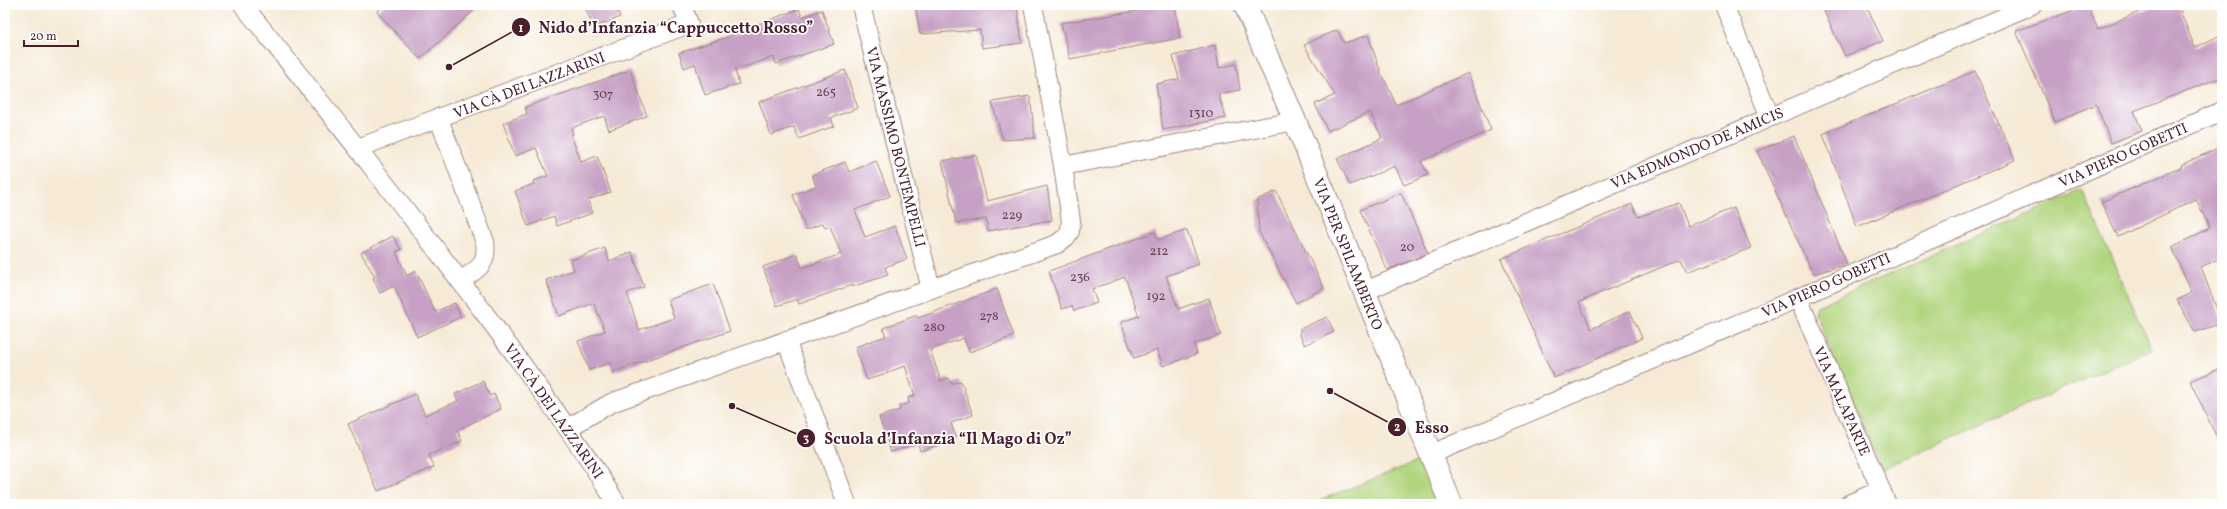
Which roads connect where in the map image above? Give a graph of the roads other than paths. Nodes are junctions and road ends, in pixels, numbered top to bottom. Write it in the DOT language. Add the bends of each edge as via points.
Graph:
graph roads {
  1 [pos="243,5"];
  2 [pos="682,5"];
  3 [pos="861,5"];
  4 [pos="1033,5"];
  5 [pos="1244,5"];
  6 [pos="1724,5"];
  7 [pos="2032,5"];
  8 [pos="2222,111"];
  9 [pos="1770,117"];
  10 [pos="439,119"];
  11 [pos="1295,122"];
  12 [pos="358,148"];
  13 [pos="1063,166"];
  14 [pos="460,281"];
  15 [pos="931,289"];
  16 [pos="1363,292"];
  17 [pos="1798,298"];
  18 [pos="786,340"];
  19 [pos="568,428"];
  20 [pos="1429,455"];
  21 [pos="1884,497"];
  22 [pos="617,504"];
  23 [pos="847,504"];
  24 [pos="1450,504"];
  25 [pos="1849,504"];
  1 -- 12 [label="street, VIA CÀ DEI LAZZARINI"];
  2 -- 10 [label="street, VIA CÀ DEI LAZZARINI" via="689,24"];
  3 -- 15 [label="street, VIA MASSIMO BONTEMPELLI"];
  4 -- 13 [label="street"];
  5 -- 11 [label="main road, VIA PER SPILAMBERTO"];
  6 -- 9 [label="street"];
  7 -- 9 [label="street, VIA EDMONDO DE AMICIS"];
  8 -- 17 [label="street, VIA PIERO GOBETTI"];
  9 -- 16 [label="street, VIA EDMONDO DE AMICIS"];
  10 -- 12 [label="street, VIA CÀ DEI LAZZARINI"];
  10 -- 14 [label="street, VIA CÀ DEI LAZZARINI" via="485,242 486,253 483,263"];
  11 -- 13 [label="street"];
  11 -- 16 [label="main road, VIA PER SPILAMBERTO"];
  12 -- 14 [label="street, VIA CÀ DEI LAZZARINI"];
  13 -- 15 [label="street" via="1071,221 1070,231 1066,237 1057,244"];
  14 -- 19 [label="street, VIA CÀ DEI LAZZARINI"];
  15 -- 18 [label="street"];
  16 -- 20 [label="main road, VIA PER SPILAMBERTO"];
  17 -- 20 [label="street, VIA PIERO GOBETTI"];
  17 -- 21 [label="street, VIA MALAPARTE"];
  18 -- 19 [label="street" via="611,403"];
  18 -- 23 [label="street"];
  19 -- 22 [label="street, VIA CÀ DEI LAZZARINI"];
  20 -- 24 [label="main road, VIA PER SPILAMBERTO"];
  21 -- 25 [label="street"];
}
